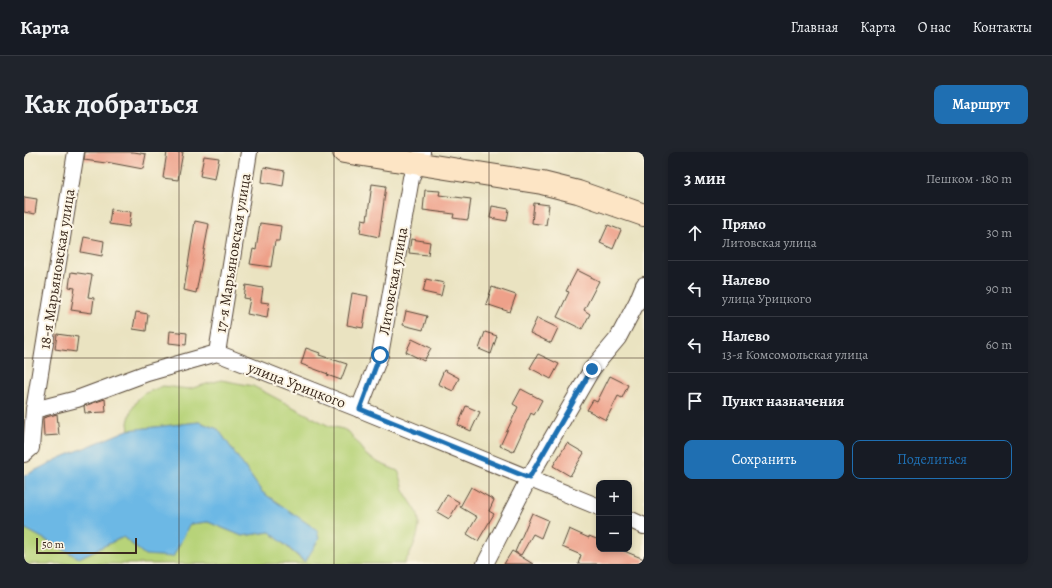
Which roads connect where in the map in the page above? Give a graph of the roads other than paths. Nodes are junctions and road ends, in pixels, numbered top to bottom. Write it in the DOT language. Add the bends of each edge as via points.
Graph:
graph roads {
  1 [pos="76,152"];
  2 [pos="249,152"];
  3 [pos="344,152"];
  4 [pos="420,157"];
  5 [pos="644,215"];
  6 [pos="644,285"];
  7 [pos="217,353"];
  8 [pos="360,409"];
  9 [pos="34,410"];
  10 [pos="24,454"];
  11 [pos="529,478"];
  12 [pos="596,506"];
  13 [pos="632,520"];
  14 [pos="644,526"];
  15 [pos="485,564"];
  1 -- 9 [label="street, 18-я Марьяновская улица"];
  2 -- 7 [label="street, 17-я Марьяновская улица"];
  3 -- 4 [label="street"];
  4 -- 5 [label="street" via="578,192"];
  4 -- 8 [label="street, Литовская улица" via="411,178 380,355"];
  6 -- 11 [label="street" via="618,338 592,369"];
  7 -- 8 [label="street, улица Урицкого"];
  7 -- 9 [label="street" via="147,373 77,399"];
  8 -- 11 [label="street, улица Урицкого"];
  9 -- 10 [label="street" via="31,448"];
  11 -- 12 [label="street, улица Урицкого"];
  11 -- 15 [label="street"];
  13 -- 14 [label="street"];
}
